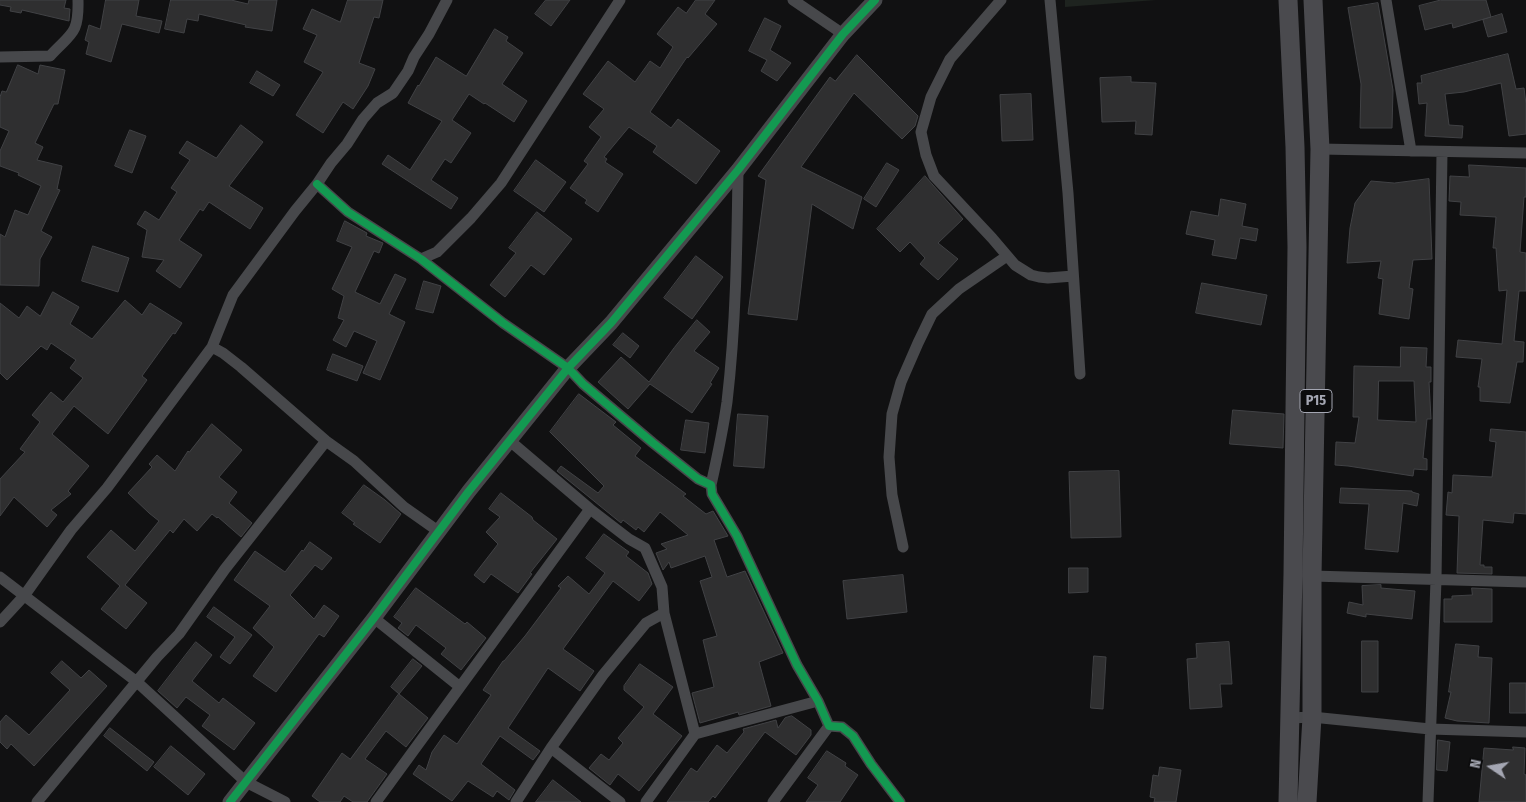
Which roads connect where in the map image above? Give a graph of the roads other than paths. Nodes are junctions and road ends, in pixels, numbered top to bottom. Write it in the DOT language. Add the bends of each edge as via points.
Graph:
graph roads {
  1 [pos="78,0"];
  2 [pos="448,0"];
  3 [pos="620,0"];
  4 [pos="793,0"];
  5 [pos="875,0"];
  6 [pos="1001,0"];
  7 [pos="1050,0"];
  8 [pos="1288,0"];
  9 [pos="1313,0"];
  10 [pos="1386,0"];
  11 [pos="842,34"];
  12 [pos="0,57"];
  13 [pos="1320,149"];
  14 [pos="1411,151"];
  15 [pos="1442,152"];
  16 [pos="1526,153"];
  17 [pos="738,170"];
  18 [pos="317,184"];
  19 [pos="1007,256"];
  20 [pos="421,259"];
  21 [pos="1073,276"];
  22 [pos="212,347"];
  23 [pos="568,368"];
  24 [pos="1080,374"];
  25 [pos="510,441"];
  26 [pos="326,442"];
  27 [pos="711,485"];
  28 [pos="590,509"];
  29 [pos="438,531"];
  30 [pos="903,548"];
  31 [pos="1312,576"];
  32 [pos="0,577"];
  33 [pos="1436,580"];
  34 [pos="1526,582"];
  35 [pos="24,596"];
  36 [pos="664,613"];
  37 [pos="374,618"];
  38 [pos="0,622"];
  39 [pos="137,682"];
  40 [pos="460,687"];
  41 [pos="818,701"];
  42 [pos="1312,717"];
  43 [pos="1291,718"];
  44 [pos="829,726"];
  45 [pos="1430,729"];
  46 [pos="1526,732"];
  47 [pos="695,734"];
  48 [pos="551,748"];
  49 [pos="246,782"];
  50 [pos="37,802"];
  51 [pos="230,802"];
  52 [pos="285,802"];
  53 [pos="376,802"];
  54 [pos="516,802"];
  55 [pos="620,802"];
  56 [pos="646,802"];
  57 [pos="773,802"];
  58 [pos="900,802"];
  59 [pos="1288,802"];
  60 [pos="1307,802"];
  61 [pos="1428,802"];
  1 -- 12 [label="street" via="78,19 70,38 50,56"];
  2 -- 18 [label="street" via="394,93 377,103 363,119"];
  3 -- 20 [label="street" via="502,184 437,252"];
  4 -- 11 [label="street"];
  5 -- 11 [label="street"];
  6 -- 19 [label="street" via="950,59 931,97 921,132 934,176"];
  7 -- 21 [label="street"];
  8 -- 43 [label="main road, P15" via="1297,247"];
  9 -- 13 [label="main road, P15"];
  10 -- 14 [label="street"];
  11 -- 17 [label="street"];
  13 -- 14 [label="street"];
  13 -- 31 [label="main road, P15"];
  14 -- 15 [label="street"];
  15 -- 16 [label="street"];
  15 -- 33 [label="street"];
  17 -- 23 [label="street" via="611,323"];
  17 -- 27 [label="street" via="733,340 726,404"];
  18 -- 20 [label="street" via="348,212"];
  18 -- 22 [label="street" via="232,295"];
  19 -- 21 [label="street" via="1031,274 1048,278"];
  19 -- 30 [label="street" via="932,314 901,382 892,414 888,457"];
  20 -- 23 [label="street"];
  21 -- 24 [label="street"];
  22 -- 26 [label="street" via="241,367"];
  22 -- 35 [label="street"];
  23 -- 25 [label="street"];
  23 -- 27 [label="street" via="653,444 698,479"];
  25 -- 28 [label="street"];
  25 -- 29 [label="street"];
  26 -- 29 [label="street" via="354,461 404,507"];
  26 -- 39 [label="street" via="225,569 179,634"];
  27 -- 41 [label="street" via="712,494 738,536 797,665"];
  28 -- 36 [label="street" via="644,548 662,587"];
  28 -- 40 [label="street"];
  29 -- 37 [label="street"];
  31 -- 33 [label="street"];
  31 -- 42 [label="main road, P15"];
  32 -- 35 [label="street"];
  33 -- 34 [label="street"];
  33 -- 45 [label="street"];
  35 -- 38 [label="street"];
  35 -- 39 [label="street"];
  36 -- 47 [label="street"];
  36 -- 48 [label="street" via="646,623 602,675"];
  37 -- 40 [label="street"];
  37 -- 49 [label="street"];
  39 -- 49 [label="street"];
  39 -- 50 [label="street"];
  40 -- 53 [label="street"];
  41 -- 44 [label="street"];
  41 -- 47 [label="street"];
  42 -- 43 [label="street"];
  42 -- 45 [label="street"];
  42 -- 60 [label="main road, P15"];
  43 -- 59 [label="main road, P15"];
  44 -- 57 [label="street"];
  44 -- 58 [label="street" via="842,727 853,736"];
  45 -- 46 [label="street"];
  45 -- 61 [label="street"];
  47 -- 56 [label="street"];
  48 -- 54 [label="street"];
  48 -- 55 [label="street"];
  49 -- 51 [label="street"];
  49 -- 52 [label="street"];
}
